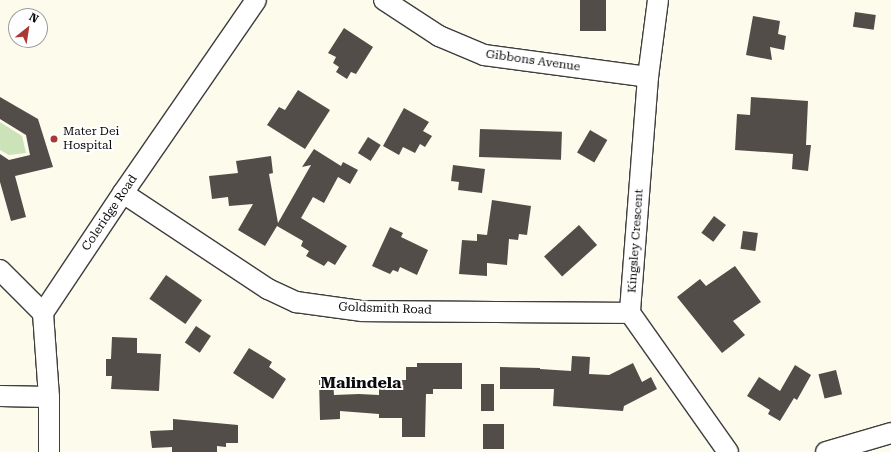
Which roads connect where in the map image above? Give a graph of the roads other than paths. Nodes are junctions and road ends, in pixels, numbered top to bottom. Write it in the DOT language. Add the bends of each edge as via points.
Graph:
graph roads {
  1 [pos="256,0"];
  2 [pos="384,0"];
  3 [pos="658,0"];
  4 [pos="648,77"];
  5 [pos="123,193"];
  6 [pos="0,270"];
  7 [pos="43,313"];
  8 [pos="630,313"];
  9 [pos="0,396"];
  10 [pos="49,397"];
  11 [pos="891,433"];
  12 [pos="49,452"];
  13 [pos="728,452"];
  14 [pos="826,452"];
  1 -- 5 [label="street, Coleridge Road"];
  2 -- 4 [label="street, Gibbons Avenue" via="439,36 484,55"];
  3 -- 4 [label="street, Kingsley Crescent"];
  4 -- 8 [label="street, Kingsley Crescent"];
  5 -- 7 [label="street, Coleridge Road"];
  5 -- 8 [label="street, Goldsmith Road" via="268,289 296,302 362,311"];
  6 -- 7 [label="street"];
  7 -- 10 [label="street"];
  8 -- 13 [label="street"];
  9 -- 10 [label="street"];
  10 -- 12 [label="street"];
  11 -- 14 [label="street"];
}
